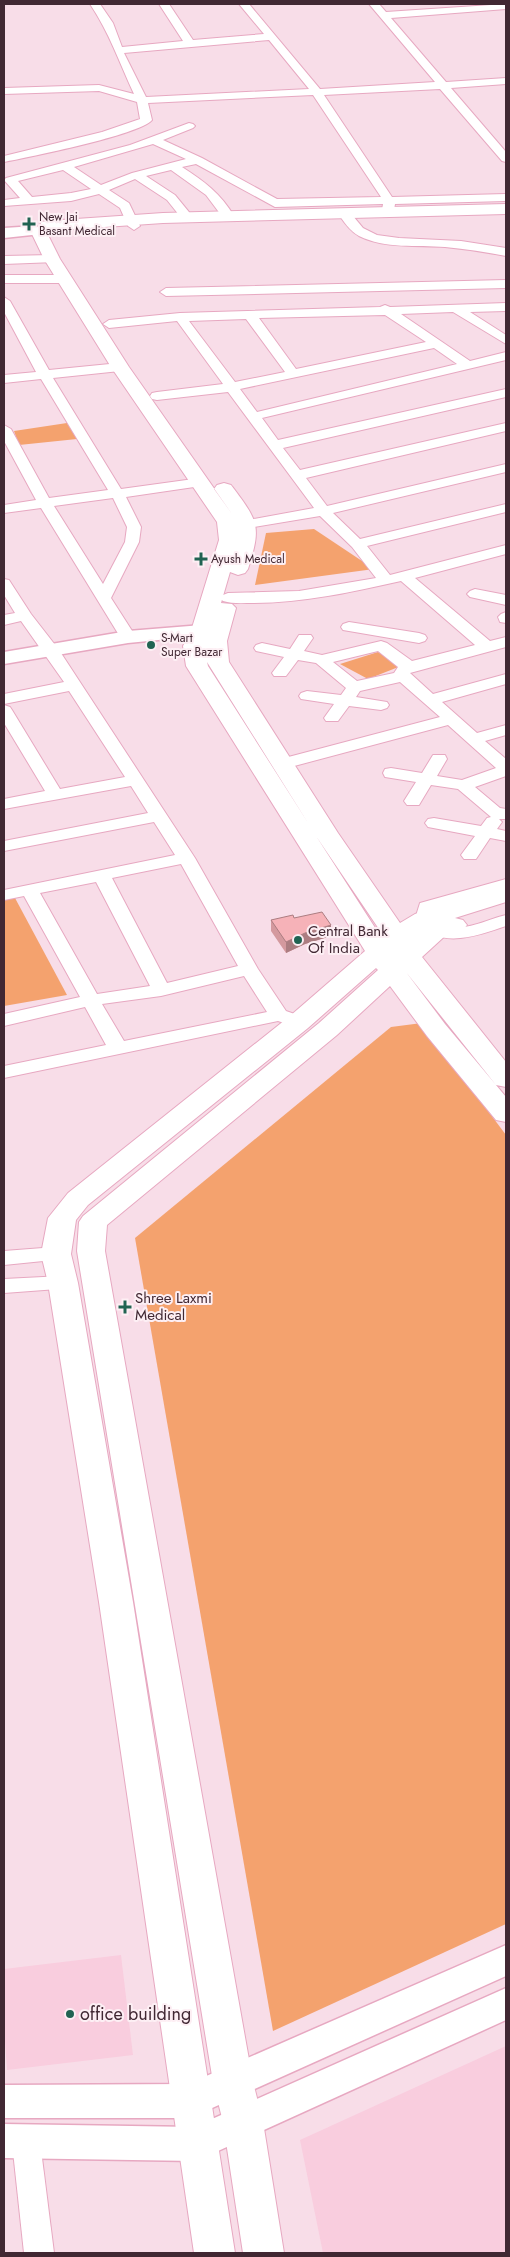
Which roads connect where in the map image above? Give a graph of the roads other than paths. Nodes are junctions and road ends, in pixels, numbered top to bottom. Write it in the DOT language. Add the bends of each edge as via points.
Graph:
graph roads {
  1 [pos="83,4"];
  2 [pos="95,4"];
  3 [pos="164,4"];
  4 [pos="244,4"];
  5 [pos="374,4"];
  6 [pos="506,6"];
  7 [pos="384,15"];
  8 [pos="270,37"];
  9 [pos="190,44"];
  10 [pos="118,50"];
  11 [pos="506,80"];
  12 [pos="444,84"];
  13 [pos="315,90"];
  14 [pos="4,91"];
  15 [pos="128,98"];
  16 [pos="141,98"];
  17 [pos="138,125"];
  18 [pos="189,126"];
  19 [pos="154,140"];
  20 [pos="134,147"];
  21 [pos="4,159"];
  22 [pos="506,159"];
  23 [pos="198,160"];
  24 [pos="65,166"];
  25 [pos="143,166"];
  26 [pos="172,166"];
  27 [pos="99,190"];
  28 [pos="506,198"];
  29 [pos="30,202"];
  30 [pos="4,204"];
  31 [pos="388,207"];
  32 [pos="506,209"];
  33 [pos="228,216"];
  34 [pos="506,216"];
  35 [pos="347,217"];
  36 [pos="187,218"];
  37 [pos="133,223"];
  38 [pos="4,228"];
  39 [pos="41,230"];
  40 [pos="4,233"];
  41 [pos="506,252"];
  42 [pos="52,259"];
  43 [pos="4,260"];
  44 [pos="65,279"];
  45 [pos="4,280"];
  46 [pos="506,284"];
  47 [pos="377,287"];
  48 [pos="166,292"];
  49 [pos="4,301"];
  50 [pos="506,307"];
  51 [pos="456,309"];
  52 [pos="385,311"];
  53 [pos="250,315"];
  54 [pos="180,317"];
  55 [pos="109,324"];
  56 [pos="506,327"];
  57 [pos="491,330"];
  58 [pos="506,340"];
  59 [pos="436,344"];
  60 [pos="506,356"];
  61 [pos="468,365"];
  62 [pos="120,367"];
  63 [pos="293,374"];
  64 [pos="45,375"];
  65 [pos="4,380"];
  66 [pos="232,387"];
  67 [pos="506,393"];
  68 [pos="157,396"];
  69 [pos="255,416"];
  70 [pos="506,427"];
  71 [pos="4,429"];
  72 [pos="276,445"];
  73 [pos="506,468"];
  74 [pos="298,475"];
  75 [pos="201,482"];
  76 [pos="117,493"];
  77 [pos="44,502"];
  78 [pos="506,508"];
  79 [pos="4,509"];
  80 [pos="323,511"];
  81 [pos="248,524"];
  82 [pos="357,544"];
  83 [pos="506,549"];
  84 [pos="404,576"];
  85 [pos="386,580"];
  86 [pos="4,583"];
  87 [pos="475,594"];
  88 [pos="228,598"];
  89 [pos="103,599"];
  90 [pos="506,600"];
  91 [pos="25,616"];
  92 [pos="395,617"];
  93 [pos="4,620"];
  94 [pos="349,627"];
  95 [pos="202,631"];
  96 [pos="128,637"];
  97 [pos="305,638"];
  98 [pos="419,638"];
  99 [pos="384,639"];
  100 [pos="506,642"];
  101 [pos="487,647"];
  102 [pos="262,648"];
  103 [pos="51,650"];
  104 [pos="293,654"];
  105 [pos="4,658"];
  106 [pos="325,660"];
  107 [pos="406,672"];
  108 [pos="280,673"];
  109 [pos="506,679"];
  110 [pos="74,685"];
  111 [pos="354,687"];
  112 [pos="307,696"];
  113 [pos="4,699"];
  114 [pos="430,700"];
  115 [pos="345,701"];
  116 [pos="381,705"];
  117 [pos="4,710"];
  118 [pos="332,718"];
  119 [pos="452,719"];
  120 [pos="506,730"];
  121 [pos="474,739"];
  122 [pos="439,759"];
  123 [pos="283,764"];
  124 [pos="506,768"];
  125 [pos="391,773"];
  126 [pos="427,779"];
  127 [pos="134,780"];
  128 [pos="462,785"];
  129 [pos="55,794"];
  130 [pos="413,801"];
  131 [pos="4,804"];
  132 [pos="503,814"];
  133 [pos="157,816"];
  134 [pos="434,823"];
  135 [pos="486,832"];
  136 [pos="506,836"];
  137 [pos="4,846"];
  138 [pos="470,856"];
  139 [pos="186,858"];
  140 [pos="102,877"];
  141 [pos="506,884"];
  142 [pos="29,890"];
  143 [pos="506,894"];
  144 [pos="4,895"];
  145 [pos="506,911"];
  146 [pos="506,920"];
  147 [pos="430,924"];
  148 [pos="394,955"];
  149 [pos="248,969"];
  150 [pos="161,990"];
  151 [pos="92,1000"];
  152 [pos="289,1018"];
  153 [pos="4,1020"];
  154 [pos="117,1047"];
  155 [pos="4,1072"];
  156 [pos="506,1079"];
  157 [pos="506,1114"];
  158 [pos="4,1258"];
  159 [pos="60,1268"];
  160 [pos="4,1286"];
  161 [pos="506,1960"];
  162 [pos="506,2003"];
  163 [pos="233,2082"];
  164 [pos="190,2101"];
  165 [pos="4,2102"];
  166 [pos="243,2122"];
  167 [pos="15,2141"];
  168 [pos="196,2144"];
  169 [pos="39,2253"];
  170 [pos="214,2253"];
  171 [pos="264,2253"];
  1 -- 15 [label="street" via="98,24"];
  2 -- 10 [label="street" via="108,23"];
  3 -- 9 [label="street"];
  4 -- 8 [label="street"];
  5 -- 7 [label="street"];
  6 -- 7 [label="street"];
  7 -- 12 [label="street"];
  8 -- 9 [label="street"];
  8 -- 13 [label="street"];
  9 -- 10 [label="street"];
  10 -- 16 [label="street"];
  11 -- 12 [label="street"];
  12 -- 13 [label="street"];
  12 -- 22 [label="street"];
  13 -- 16 [label="street"];
  13 -- 31 [label="street"];
  14 -- 15 [label="street" via="99,88 114,89"];
  15 -- 16 [label="street"];
  15 -- 17 [label="street" via="133,120"];
  16 -- 17 [label="street" via="146,120"];
  17 -- 21 [label="street"];
  18 -- 19 [label="street"];
  19 -- 20 [label="street"];
  19 -- 23 [label="street"];
  20 -- 24 [label="street"];
  20 -- 25 [label="street"];
  23 -- 26 [label="street"];
  23 -- 31 [label="street" via="276,203"];
  24 -- 27 [label="street"];
  24 -- 29 [label="street" via="10,180"];
  25 -- 26 [label="street"];
  25 -- 27 [label="street"];
  25 -- 36 [label="street"];
  26 -- 33 [label="street" via="218,198"];
  27 -- 29 [label="street" via="71,198"];
  27 -- 37 [label="street" via="124,206"];
  28 -- 31 [label="street"];
  29 -- 30 [label="street"];
  31 -- 32 [label="main road"];
  31 -- 35 [label="main road"];
  33 -- 35 [label="main road"];
  33 -- 36 [label="main road"];
  34 -- 35 [label="main road"];
  35 -- 37 [label="main road"];
  35 -- 41 [label="street" via="363,234 383,239 471,245"];
  36 -- 37 [label="main road"];
  37 -- 39 [label="main road"];
  38 -- 39 [label="street"];
  39 -- 40 [label="street"];
  39 -- 42 [label="main road"];
  39 -- 55 [label="main road" via="56,244"];
  42 -- 43 [label="street"];
  42 -- 44 [label="main road"];
  44 -- 45 [label="street"];
  44 -- 62 [label="main road"];
  46 -- 47 [label="street"];
  47 -- 48 [label="street"];
  47 -- 52 [label="street"];
  49 -- 64 [label="street"];
  50 -- 51 [label="street"];
  51 -- 52 [label="street"];
  51 -- 57 [label="street"];
  52 -- 53 [label="street"];
  52 -- 59 [label="street"];
  53 -- 54 [label="street"];
  53 -- 63 [label="street"];
  54 -- 55 [label="street"];
  54 -- 66 [label="street"];
  55 -- 68 [label="main road"];
  56 -- 57 [label="street"];
  57 -- 58 [label="street"];
  59 -- 61 [label="street"];
  59 -- 63 [label="street"];
  60 -- 61 [label="street"];
  61 -- 69 [label="street"];
  62 -- 64 [label="street"];
  62 -- 75 [label="main road"];
  63 -- 66 [label="street"];
  64 -- 65 [label="street"];
  64 -- 76 [label="street"];
  66 -- 68 [label="street"];
  66 -- 69 [label="street"];
  67 -- 72 [label="street"];
  68 -- 81 [label="main road"];
  69 -- 72 [label="street"];
  70 -- 74 [label="street"];
  71 -- 77 [label="street"];
  72 -- 74 [label="street"];
  73 -- 80 [label="street"];
  74 -- 80 [label="street"];
  75 -- 76 [label="street"];
  75 -- 95 [label="main road" via="227,522 228,540"];
  76 -- 77 [label="street"];
  76 -- 89 [label="street" via="134,527 132,542"];
  77 -- 79 [label="street"];
  77 -- 89 [label="street"];
  78 -- 82 [label="street"];
  80 -- 81 [label="street"];
  80 -- 82 [label="street"];
  81 -- 88 [label="main road" via="247,541"];
  82 -- 85 [label="street"];
  83 -- 84 [label="street"];
  84 -- 85 [label="street"];
  84 -- 101 [label="street"];
  85 -- 88 [label="street" via="290,597 260,600"];
  86 -- 91 [label="street"];
  87 -- 90 [label="street"];
  88 -- 123 [label="main road" via="216,640 218,662"];
  89 -- 96 [label="street"];
  91 -- 93 [label="street"];
  91 -- 103 [label="street"];
  92 -- 99 [label="street"];
  94 -- 99 [label="street"];
  95 -- 96 [label="street"];
  95 -- 148 [label="main road" via="194,646 197,666"];
  96 -- 103 [label="street"];
  97 -- 104 [label="street"];
  98 -- 99 [label="street"];
  99 -- 106 [label="street"];
  99 -- 107 [label="street"];
  100 -- 101 [label="street"];
  101 -- 107 [label="street"];
  102 -- 104 [label="street"];
  103 -- 105 [label="street"];
  103 -- 110 [label="street"];
  104 -- 106 [label="street"];
  104 -- 108 [label="street"];
  106 -- 111 [label="street" via="324,663"];
  107 -- 111 [label="street"];
  107 -- 114 [label="street"];
  109 -- 114 [label="street"];
  110 -- 113 [label="street"];
  110 -- 127 [label="street"];
  111 -- 115 [label="street"];
  112 -- 115 [label="street"];
  114 -- 119 [label="street"];
  115 -- 116 [label="street"];
  115 -- 118 [label="street"];
  117 -- 129 [label="street"];
  119 -- 121 [label="street"];
  119 -- 123 [label="street"];
  120 -- 121 [label="street"];
  121 -- 124 [label="street"];
  122 -- 126 [label="street"];
  123 -- 148 [label="main road" via="380,909"];
  124 -- 128 [label="street"];
  125 -- 126 [label="street"];
  126 -- 128 [label="street"];
  126 -- 130 [label="street"];
  127 -- 129 [label="street"];
  127 -- 133 [label="street"];
  128 -- 132 [label="street"];
  129 -- 131 [label="street"];
  132 -- 135 [label="street"];
  133 -- 137 [label="street"];
  133 -- 139 [label="street"];
  134 -- 135 [label="street"];
  135 -- 136 [label="street"];
  135 -- 138 [label="street"];
  139 -- 140 [label="street"];
  139 -- 149 [label="street"];
  140 -- 142 [label="street"];
  140 -- 150 [label="street"];
  141 -- 147 [label="street" via="426,907"];
  142 -- 144 [label="street"];
  142 -- 151 [label="street"];
  143 -- 147 [label="main road"];
  145 -- 147 [label="main road"];
  146 -- 147 [label="street" via="454,935"];
  147 -- 148 [label="main road"];
  148 -- 152 [label="main road"];
  148 -- 156 [label="main road"];
  148 -- 157 [label="main road"];
  148 -- 163 [label="main road" via="328,1029 93,1222 90,1251"];
  149 -- 150 [label="street"];
  149 -- 152 [label="street"];
  150 -- 151 [label="street"];
  151 -- 153 [label="street"];
  151 -- 154 [label="street"];
  152 -- 154 [label="street"];
  152 -- 159 [label="main road" via="78,1198 62,1218"];
  154 -- 155 [label="street"];
  158 -- 159 [label="street"];
  159 -- 160 [label="street"];
  159 -- 164 [label="main road" via="116,1602"];
  161 -- 163 [label="street"];
  162 -- 166 [label="street"];
  163 -- 164 [label="street"];
  163 -- 166 [label="main road"];
  164 -- 165 [label="street"];
  164 -- 168 [label="main road"];
  166 -- 168 [label="street"];
  166 -- 171 [label="main road"];
  167 -- 168 [label="street"];
  167 -- 169 [label="street"];
  168 -- 170 [label="main road"];
}
